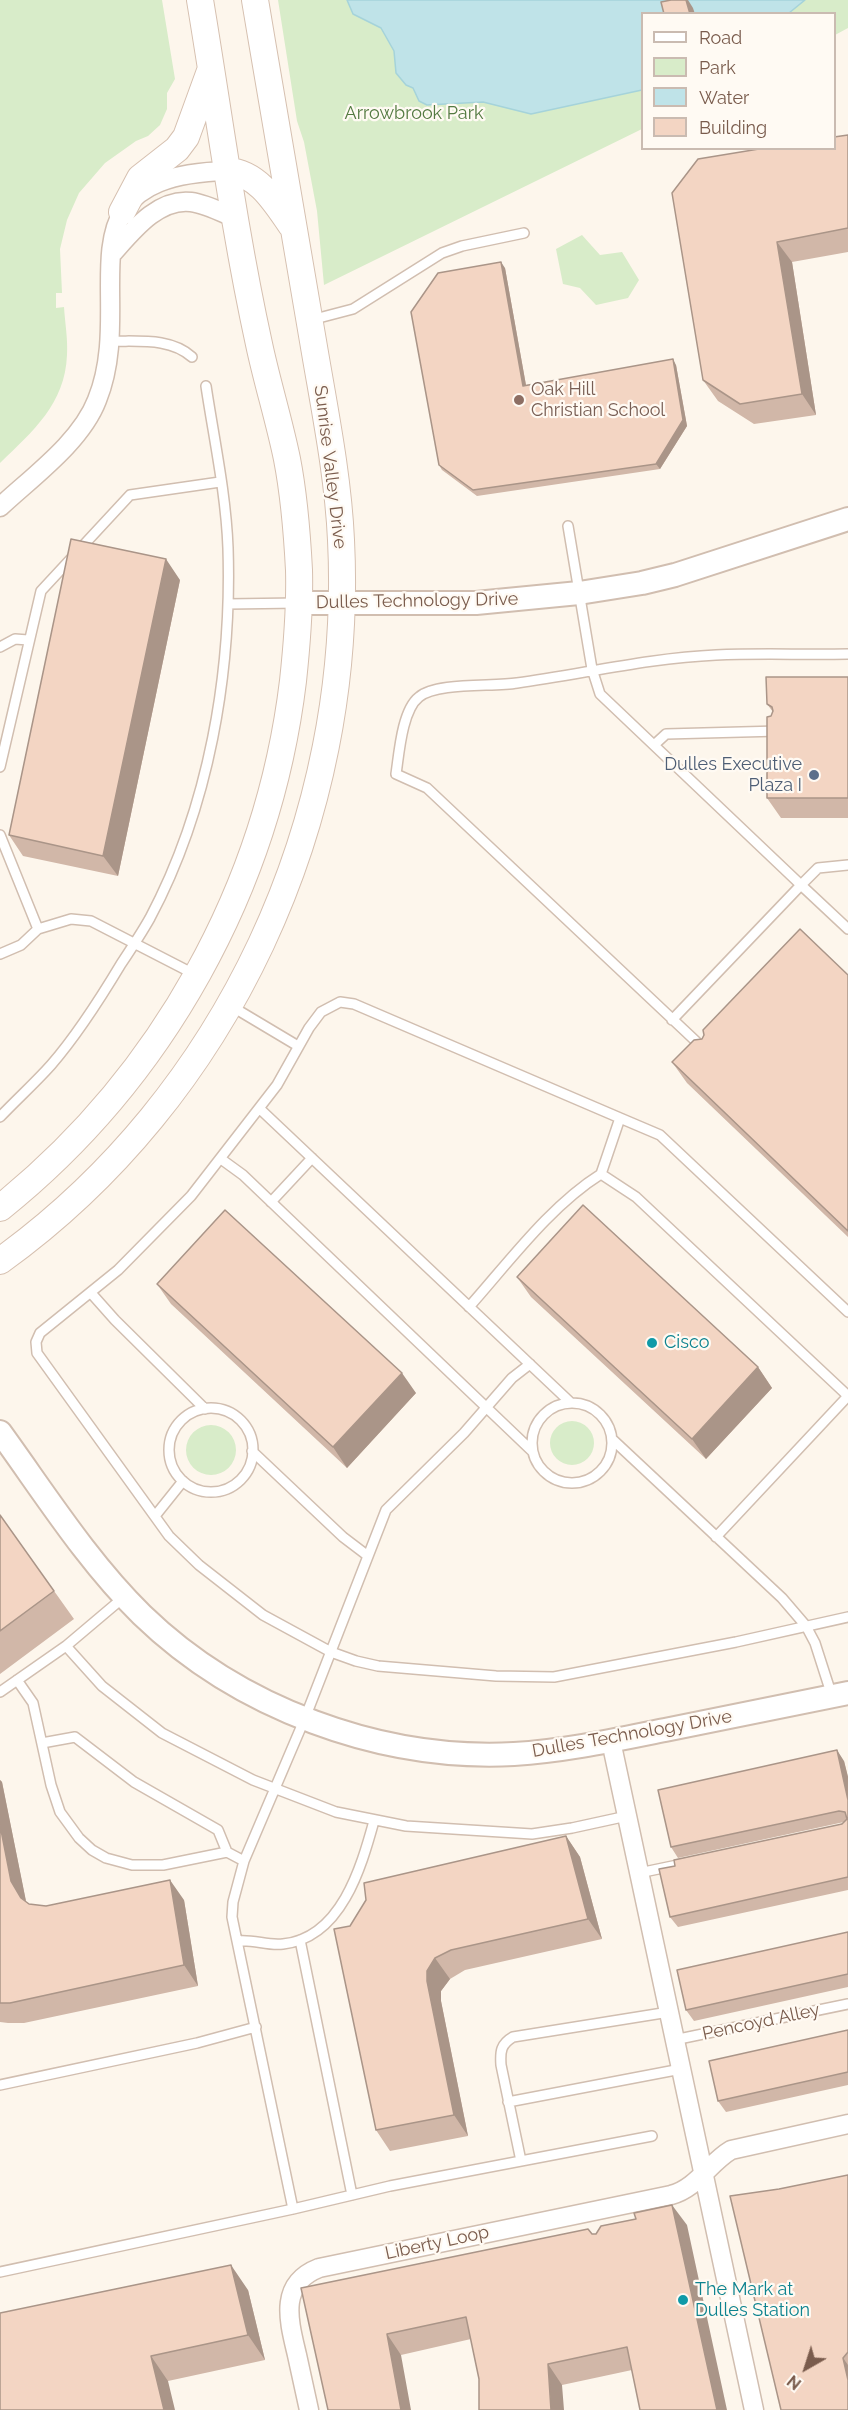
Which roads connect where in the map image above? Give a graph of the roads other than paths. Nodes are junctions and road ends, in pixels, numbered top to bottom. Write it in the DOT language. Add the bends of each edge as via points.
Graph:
graph roads {
  1 [pos="200,0"];
  2 [pos="255,0"];
  3 [pos="211,68"];
  4 [pos="228,171"];
  5 [pos="122,212"];
  6 [pos="235,218"];
  7 [pos="294,230"];
  8 [pos="524,233"];
  9 [pos="111,255"];
  10 [pos="309,320"];
  11 [pos="109,341"];
  12 [pos="192,357"];
  13 [pos="206,386"];
  14 [pos="220,482"];
  15 [pos="0,507"];
  16 [pos="848,519"];
  17 [pos="567,525"];
  18 [pos="579,593"];
  19 [pos="299,603"];
  20 [pos="341,603"];
  21 [pos="228,604"];
  22 [pos="28,640"];
  23 [pos="0,647"];
  24 [pos="848,654"];
  25 [pos="592,669"];
  26 [pos="781,731"];
  27 [pos="654,745"];
  28 [pos="0,764"];
  29 [pos="0,835"];
  30 [pos="848,865"];
  31 [pos="801,885"];
  32 [pos="38,929"];
  33 [pos="848,929"];
  34 [pos="134,943"];
  35 [pos="0,954"];
  36 [pos="197,976"];
  37 [pos="231,1006"];
  38 [pos="672,1020"];
  39 [pos="298,1046"];
  40 [pos="712,1056"];
  41 [pos="260,1109"];
  42 [pos="0,1117"];
  43 [pos="620,1118"];
  44 [pos="312,1158"];
  45 [pos="221,1159"];
  46 [pos="601,1174"];
  47 [pos="271,1203"];
  48 [pos="0,1208"];
  49 [pos="0,1261"];
  50 [pos="91,1293"];
  51 [pos="469,1306"];
  52 [pos="848,1312"];
  53 [pos="530,1364"];
  54 [pos="572,1403"];
  55 [pos="487,1408"];
  56 [pos="205,1409"];
  57 [pos="0,1432"];
  58 [pos="612,1439"];
  59 [pos="252,1451"];
  60 [pos="533,1452"];
  61 [pos="183,1482"];
  62 [pos="155,1516"];
  63 [pos="716,1537"];
  64 [pos="368,1556"];
  65 [pos="124,1597"];
  66 [pos="848,1617"];
  67 [pos="806,1626"];
  68 [pos="66,1646"];
  69 [pos="331,1652"];
  70 [pos="17,1680"];
  71 [pos="0,1692"];
  72 [pos="840,1695"];
  73 [pos="305,1718"];
  74 [pos="611,1741"];
  75 [pos="42,1743"];
  76 [pos="275,1789"];
  77 [pos="627,1816"];
  78 [pos="374,1821"];
  79 [pos="227,1852"];
  80 [pos="244,1861"];
  81 [pos="697,1861"];
  82 [pos="639,1873"];
  83 [pos="300,1940"];
  84 [pos="237,1941"];
  85 [pos="848,2004"];
  86 [pos="669,2012"];
  87 [pos="256,2027"];
  88 [pos="674,2040"];
  89 [pos="681,2069"];
  90 [pos="0,2085"];
  91 [pos="508,2102"];
  92 [pos="848,2124"];
  93 [pos="652,2136"];
  94 [pos="521,2161"];
  95 [pos="705,2180"];
  96 [pos="352,2195"];
  97 [pos="293,2209"];
  98 [pos="0,2272"];
  99 [pos="309,2410"];
  100 [pos="754,2410"];
  1 -- 3 [label="main road"];
  2 -- 7 [label="main road, Sunrise Valley Drive"];
  3 -- 4 [label="main road"];
  3 -- 5 [label="main road" via="186,137 171,155 140,178"];
  4 -- 5 [label="street" via="183,175 158,182 138,194"];
  4 -- 6 [label="main road"];
  4 -- 7 [label="main road" via="255,180"];
  5 -- 9 [label="street"];
  6 -- 9 [label="street" via="187,201 171,205 147,219"];
  6 -- 19 [label="main road" via="291,479"];
  7 -- 10 [label="main road, Sunrise Valley Drive"];
  8 -- 10 [label="lane" via="442,253 353,309"];
  9 -- 11 [label="street"];
  10 -- 20 [label="main road, Sunrise Valley Drive" via="339,510"];
  11 -- 12 [label="lane" via="170,344"];
  11 -- 15 [label="street" via="102,385 86,422"];
  13 -- 14 [label="lane"];
  14 -- 21 [label="lane" via="228,547"];
  14 -- 22 [label="lane" via="130,495 41,591"];
  16 -- 18 [label="street, Dulles Technology Drive" via="675,575"];
  17 -- 18 [label="lane"];
  18 -- 20 [label="street, Dulles Technology Drive" via="476,603"];
  18 -- 25 [label="lane"];
  19 -- 20 [label="street, Dulles Technology Drive"];
  19 -- 21 [label="lane"];
  19 -- 36 [label="main road" via="291,697 274,786 233,904"];
  20 -- 37 [label="main road, Sunrise Valley Drive" via="339,657 320,777 285,891"];
  21 -- 34 [label="lane" via="224,667 205,769 173,866"];
  22 -- 23 [label="lane" via="15,639"];
  22 -- 28 [label="lane"];
  24 -- 25 [label="lane" via="715,655"];
  25 -- 27 [label="lane" via="600,694"];
  25 -- 38 [label="lane" via="516,683 426,692 411,706 396,774 427,788"];
  26 -- 27 [label="lane" via="666,734"];
  27 -- 31 [label="lane"];
  29 -- 32 [label="lane"];
  30 -- 31 [label="lane" via="818,868"];
  31 -- 33 [label="lane"];
  31 -- 38 [label="lane"];
  32 -- 34 [label="lane" via="71,919 91,921"];
  32 -- 35 [label="lane" via="21,945"];
  34 -- 36 [label="lane"];
  34 -- 42 [label="lane" via="92,1013 51,1065"];
  36 -- 48 [label="main road" via="156,1044 112,1100 51,1164"];
  37 -- 39 [label="lane"];
  37 -- 49 [label="main road, Sunrise Valley Drive" via="139,1135 82,1194"];
  38 -- 40 [label="lane"];
  39 -- 41 [label="lane"];
  39 -- 43 [label="lane" via="321,1012 333,1004 347,1002"];
  41 -- 44 [label="lane"];
  41 -- 45 [label="lane"];
  43 -- 46 [label="lane"];
  43 -- 52 [label="lane" via="660,1135"];
  44 -- 47 [label="lane"];
  44 -- 51 [label="lane"];
  45 -- 47 [label="lane"];
  45 -- 50 [label="lane" via="158,1232"];
  46 -- 51 [label="lane" via="559,1208"];
  46 -- 63 [label="lane" via="636,1197 848,1396"];
  47 -- 55 [label="lane"];
  50 -- 56 [label="lane"];
  50 -- 62 [label="lane" via="40,1333 37,1353"];
  51 -- 53 [label="lane"];
  53 -- 54 [label="lane"];
  53 -- 55 [label="lane" via="512,1378"];
  54 -- 58 [label="lane" via="594,1410 609,1428"];
  54 -- 60 [label="lane" via="549,1410 541,1419 535,1429"];
  55 -- 60 [label="lane"];
  55 -- 64 [label="lane" via="386,1510"];
  56 -- 59 [label="lane" via="225,1410 238,1418 249,1431"];
  56 -- 61 [label="lane" via="183,1419 169,1446 170,1459"];
  57 -- 65 [label="street, Dulles Technology Drive"];
  58 -- 60 [label="lane" via="612,1453 606,1465 584,1482 558,1481 538,1464"];
  58 -- 63 [label="lane"];
  59 -- 61 [label="lane" via="249,1468 240,1481 226,1489 209,1492"];
  59 -- 64 [label="lane"];
  61 -- 62 [label="lane"];
  62 -- 69 [label="lane" via="191,1558 231,1591 263,1615"];
  63 -- 67 [label="lane" via="782,1598"];
  64 -- 69 [label="lane"];
  65 -- 68 [label="lane"];
  65 -- 73 [label="street, Dulles Technology Drive" via="162,1634 216,1673"];
  66 -- 67 [label="lane"];
  67 -- 69 [label="lane" via="554,1677 378,1666"];
  67 -- 72 [label="lane"];
  68 -- 70 [label="lane"];
  68 -- 76 [label="lane" via="102,1686 162,1733 227,1769"];
  69 -- 73 [label="lane"];
  70 -- 71 [label="lane"];
  70 -- 75 [label="lane" via="33,1703"];
  72 -- 74 [label="street, Dulles Technology Drive"];
  73 -- 74 [label="street, Dulles Technology Drive" via="374,1740 445,1752 544,1752"];
  73 -- 76 [label="lane"];
  74 -- 77 [label="street"];
  75 -- 79 [label="lane" via="75,1737 134,1782 218,1830"];
  75 -- 79 [label="lane" via="60,1812 92,1850 120,1863 148,1866"];
  76 -- 78 [label="lane" via="336,1812"];
  76 -- 80 [label="lane"];
  77 -- 78 [label="lane" via="532,1834"];
  77 -- 82 [label="street"];
  78 -- 83 [label="lane" via="364,1858 343,1901 322,1928"];
  79 -- 80 [label="lane"];
  80 -- 84 [label="lane" via="233,1902"];
  81 -- 82 [label="lane"];
  82 -- 86 [label="street"];
  83 -- 84 [label="lane" via="282,1944"];
  83 -- 96 [label="lane"];
  84 -- 87 [label="lane"];
  85 -- 88 [label="lane, Pencoyd Alley"];
  86 -- 88 [label="street"];
  86 -- 91 [label="lane" via="513,2037 500,2051"];
  87 -- 90 [label="lane"];
  87 -- 97 [label="lane"];
  88 -- 89 [label="street"];
  89 -- 91 [label="lane"];
  89 -- 95 [label="street"];
  91 -- 94 [label="lane"];
  92 -- 95 [label="street, Liberty Loop" via="731,2150"];
  93 -- 94 [label="lane"];
  94 -- 96 [label="lane"];
  95 -- 99 [label="street, Liberty Loop" via="678,2193 603,2214 305,2273 291,2295 289,2322"];
  95 -- 100 [label="street"];
  96 -- 97 [label="lane"];
  97 -- 98 [label="lane"];
}
